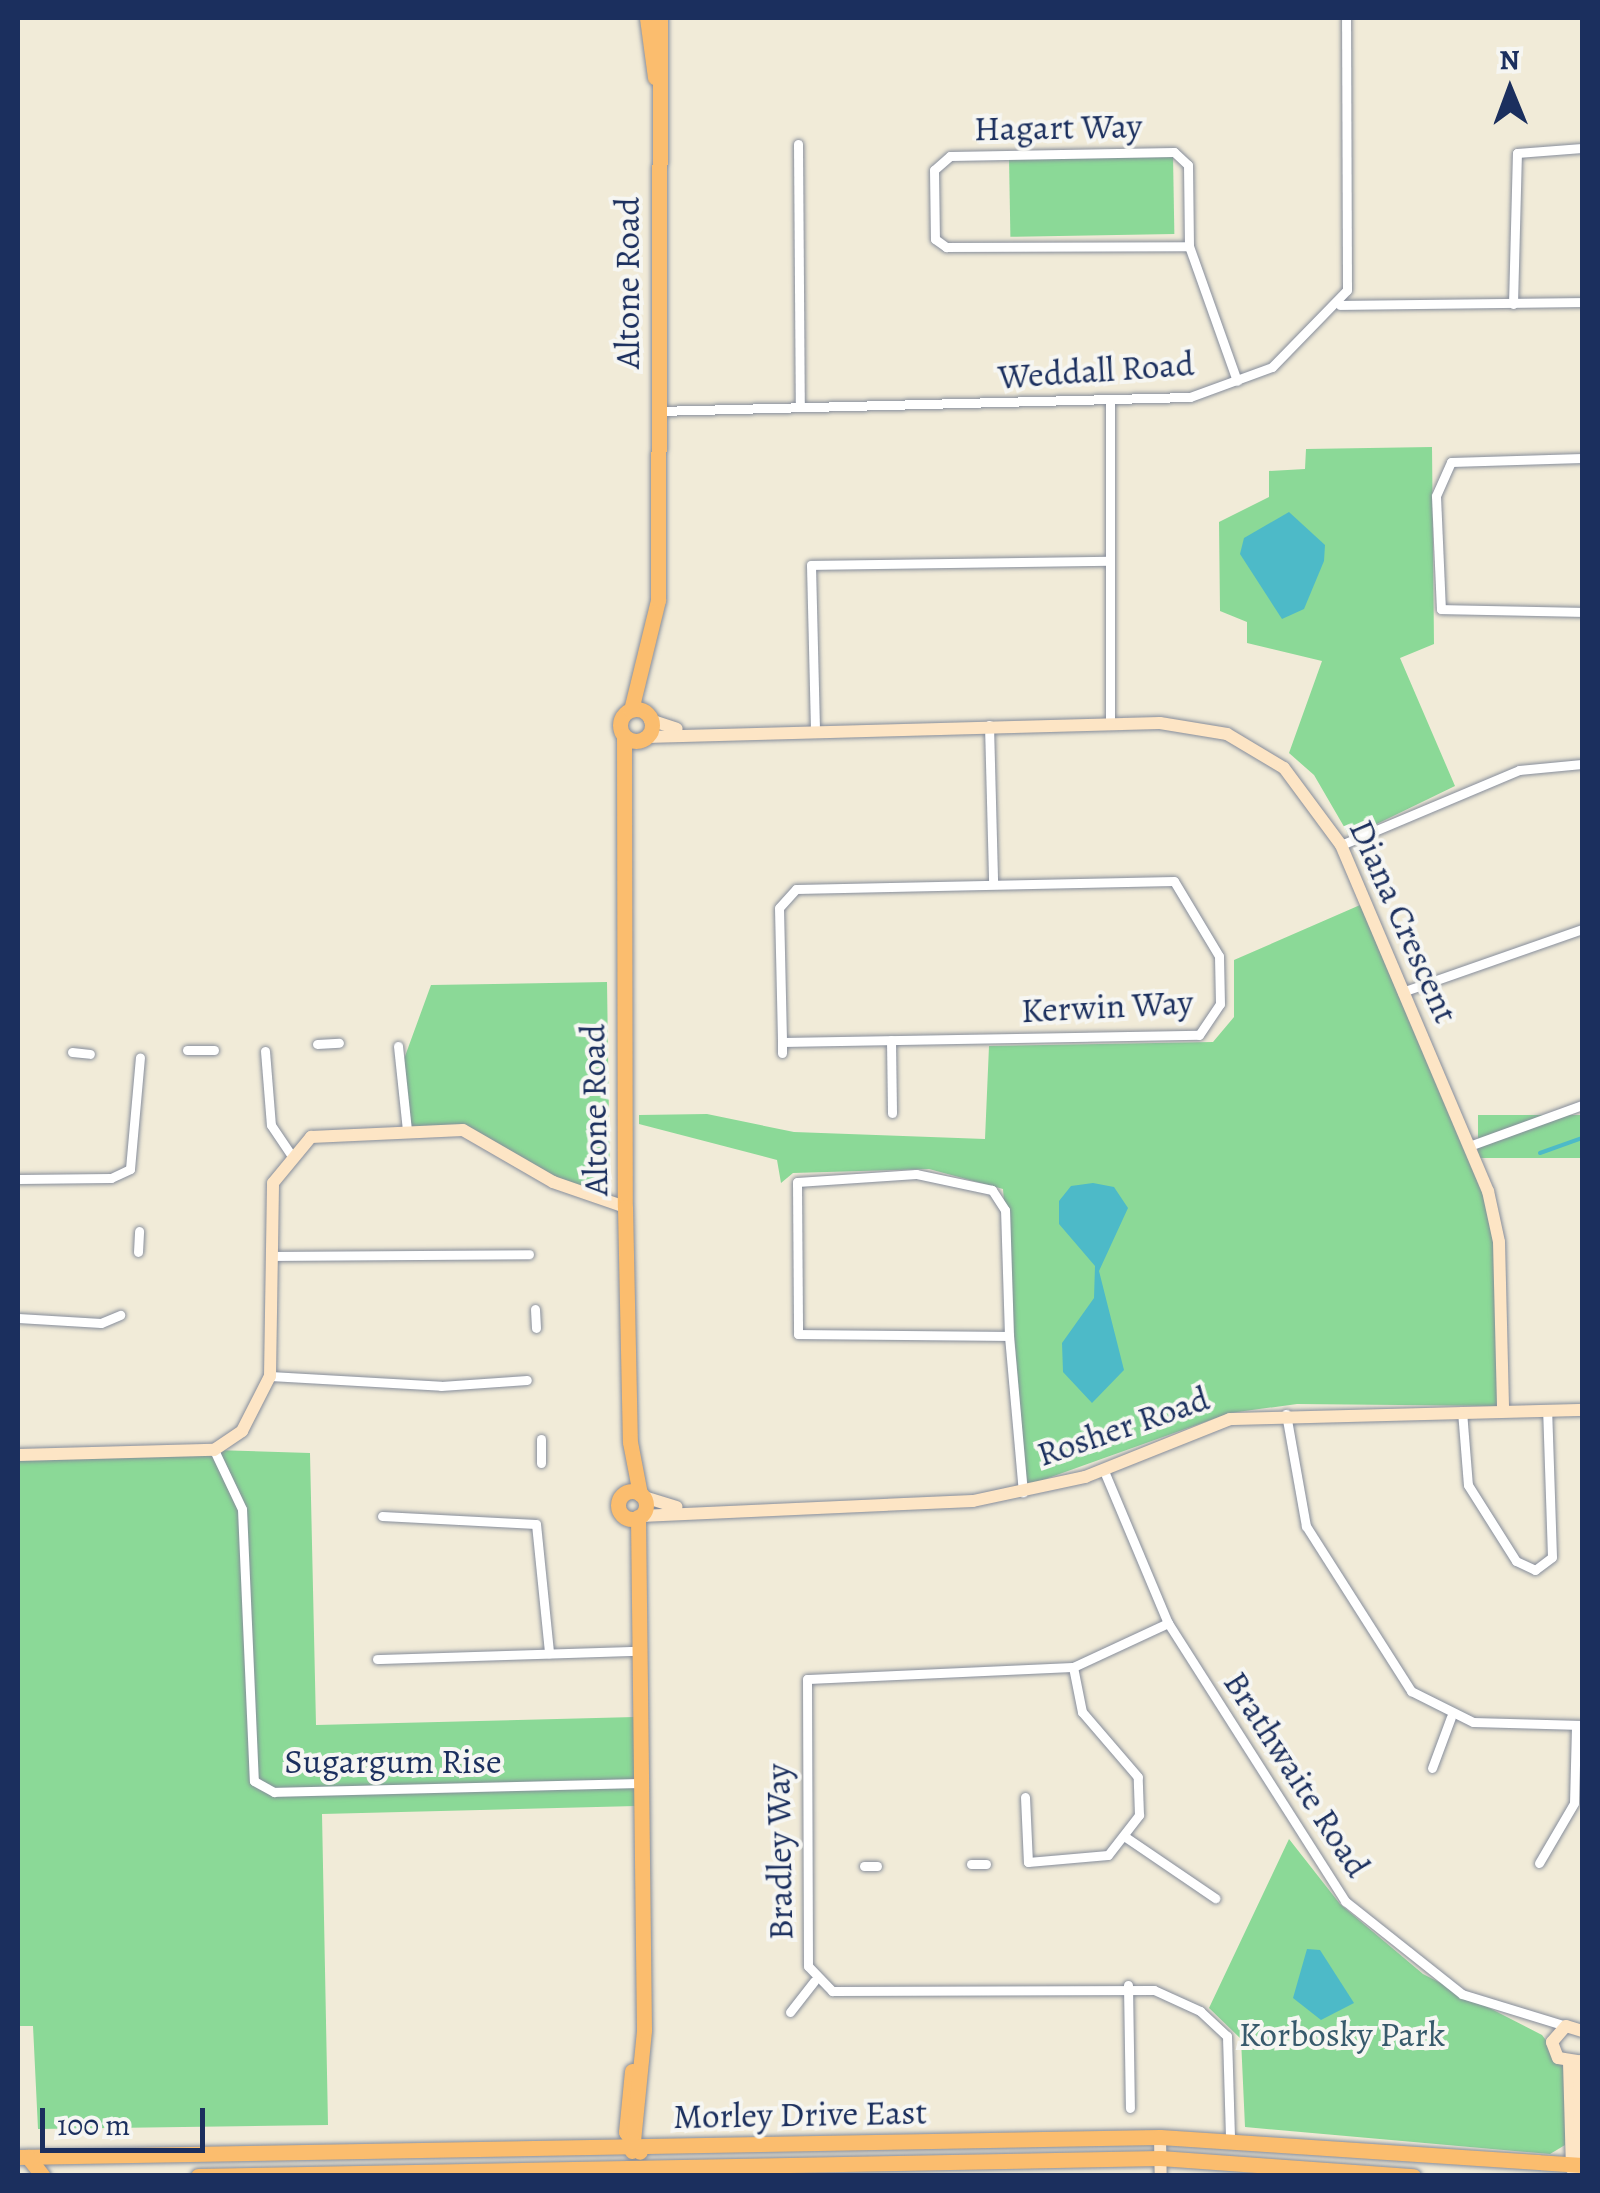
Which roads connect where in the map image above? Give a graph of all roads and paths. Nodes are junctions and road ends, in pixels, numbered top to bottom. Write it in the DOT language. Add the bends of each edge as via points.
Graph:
graph roads {
  1 [pos="647,18"];
  2 [pos="660,18"];
  3 [pos="1346,18"];
  4 [pos="655,78"];
  5 [pos="798,144"];
  6 [pos="1582,148"];
  7 [pos="1189,246"];
  8 [pos="1582,302"];
  9 [pos="1513,304"];
  10 [pos="1340,305"];
  11 [pos="1237,381"];
  12 [pos="1110,403"];
  13 [pos="800,407"];
  14 [pos="658,411"];
  15 [pos="1582,458"];
  16 [pos="1106,560"];
  17 [pos="1582,612"];
  18 [pos="642,714"];
  19 [pos="1110,722"];
  20 [pos="989,725"];
  21 [pos="815,728"];
  22 [pos="685,731"];
  23 [pos="624,736"];
  24 [pos="645,738"];
  25 [pos="1582,764"];
  26 [pos="626,776"];
  27 [pos="1341,845"];
  28 [pos="993,882"];
  29 [pos="1582,929"];
  30 [pos="1402,992"];
  31 [pos="891,1040"];
  32 [pos="339,1042"];
  33 [pos="782,1042"];
  34 [pos="318,1044"];
  35 [pos="398,1046"];
  36 [pos="187,1050"];
  37 [pos="214,1050"];
  38 [pos="265,1051"];
  39 [pos="72,1052"];
  40 [pos="90,1054"];
  41 [pos="782,1054"];
  42 [pos="140,1057"];
  43 [pos="1582,1105"];
  44 [pos="892,1113"];
  45 [pos="406,1130"];
  46 [pos="1472,1145"];
  47 [pos="290,1153"];
  48 [pos="18,1179"];
  49 [pos="625,1199"];
  50 [pos="139,1231"];
  51 [pos="138,1252"];
  52 [pos="529,1254"];
  53 [pos="271,1256"];
  54 [pos="535,1309"];
  55 [pos="120,1314"];
  56 [pos="18,1318"];
  57 [pos="536,1328"];
  58 [pos="1010,1336"];
  59 [pos="270,1376"];
  60 [pos="527,1380"];
  61 [pos="1462,1410"];
  62 [pos="1502,1410"];
  63 [pos="1548,1410"];
  64 [pos="1582,1410"];
  65 [pos="1286,1414"];
  66 [pos="540,1439"];
  67 [pos="630,1442"];
  68 [pos="214,1450"];
  69 [pos="18,1455"];
  70 [pos="541,1463"];
  71 [pos="1104,1470"];
  72 [pos="1023,1492"];
  73 [pos="622,1495"];
  74 [pos="642,1495"];
  75 [pos="684,1510"];
  76 [pos="382,1516"];
  77 [pos="634,1516"];
  78 [pos="1168,1623"];
  79 [pos="634,1651"];
  80 [pos="548,1653"];
  81 [pos="376,1659"];
  82 [pos="1073,1668"];
  83 [pos="1451,1716"];
  84 [pos="1579,1725"];
  85 [pos="1432,1768"];
  86 [pos="634,1783"];
  87 [pos="1025,1797"];
  88 [pos="1127,1838"];
  89 [pos="1538,1863"];
  90 [pos="971,1864"];
  91 [pos="986,1864"];
  92 [pos="864,1866"];
  93 [pos="876,1866"];
  94 [pos="1215,1898"];
  95 [pos="814,1981"];
  96 [pos="1128,1985"];
  97 [pos="790,2012"];
  98 [pos="1538,2020"];
  99 [pos="1576,2025"];
  100 [pos="1553,2036"];
  101 [pos="1577,2060"];
  102 [pos="1130,2108"];
  103 [pos="1160,2137"];
  104 [pos="1230,2139"];
  105 [pos="635,2147"];
  106 [pos="23,2157"];
  107 [pos="1160,2158"];
  108 [pos="680,2166"];
  109 [pos="602,2168"];
  110 [pos="1577,2169"];
  111 [pos="320,2174"];
  112 [pos="294,2175"];
  113 [pos="1399,2175"];
  114 [pos="43,2176"];
  115 [pos="198,2176"];
  116 [pos="1161,2176"];
  117 [pos="1413,2176"];
  1 -- 4 [label="main road, Altone Road"];
  2 -- 4 [label="main road, Altone Road"];
  3 -- 10 [label="street"];
  4 -- 14 [label="main road, Altone Road"];
  5 -- 13 [label="street"];
  6 -- 9 [label="street" via="1517,153"];
  7 -- 7 [label="street, Hagart Way" via="946,246 936,240 934,170 950,156 1174,152 1188,165"];
  7 -- 11 [label="street, Hagart Way"];
  8 -- 9 [label="street"];
  9 -- 10 [label="street"];
  10 -- 11 [label="street, Weddall Road" via="1272,367"];
  11 -- 12 [label="street, Weddall Road" via="1190,397"];
  12 -- 13 [label="street, Weddall Road"];
  12 -- 16 [label="street"];
  13 -- 14 [label="street, Weddall Road"];
  14 -- 18 [label="main road, Altone Road" via="658,600"];
  15 -- 17 [label="street" via="1451,462 1436,496 1441,609"];
  16 -- 19 [label="street"];
  16 -- 21 [label="street" via="811,565"];
  18 -- 22 [label="street, Diana Crescent"];
  18 -- 23 [label="main road, Altone Road" via="620,722"];
  18 -- 24 [label="main road, Altone Road"];
  19 -- 20 [label="street, Diana Crescent"];
  19 -- 27 [label="street, Diana Crescent" via="1193,726 1263,752 1310,795"];
  20 -- 21 [label="street, Diana Crescent"];
  20 -- 28 [label="street"];
  21 -- 22 [label="street, Diana Crescent"];
  22 -- 24 [label="street, Diana Crescent"];
  23 -- 24 [label="main road"];
  23 -- 26 [label="main road, Altone Road"];
  24 -- 26 [label="main road, Altone Road"];
  25 -- 27 [label="street" via="1520,770"];
  26 -- 49 [label="main road, Altone Road" via="619,834"];
  27 -- 30 [label="street, Diana Crescent"];
  28 -- 31 [label="street, Kerwin Way" via="1180,884 1218,956 1220,1004 1210,1030"];
  28 -- 33 [label="street, Kerwin Way" via="815,886 786,896"];
  29 -- 30 [label="street"];
  30 -- 46 [label="street, Diana Crescent"];
  31 -- 33 [label="street, Kerwin Way"];
  31 -- 44 [label="street"];
  32 -- 34 [label="street"];
  33 -- 41 [label="street, Kerwin Way"];
  35 -- 45 [label="street"];
  36 -- 37 [label="street"];
  38 -- 47 [label="street" via="270,1125"];
  39 -- 40 [label="street"];
  42 -- 48 [label="street" via="136,1158 126,1173"];
  43 -- 46 [label="street"];
  45 -- 47 [label="street" via="327,1132"];
  45 -- 49 [label="street" via="477,1134 553,1182"];
  46 -- 62 [label="street, Diana Crescent" via="1499,1242"];
  47 -- 53 [label="street" via="273,1182"];
  49 -- 67 [label="main road, Altone Road"];
  50 -- 51 [label="street"];
  52 -- 53 [label="street"];
  53 -- 59 [label="street"];
  54 -- 57 [label="street"];
  55 -- 56 [label="street" via="101,1323"];
  58 -- 58 [label="street" via="804,1338 794,1325 796,1182 916,1174 992,1190 1005,1210"];
  58 -- 72 [label="street"];
  59 -- 60 [label="street" via="441,1386"];
  59 -- 68 [label="street" via="256,1414"];
  61 -- 62 [label="street, Rosher Road"];
  61 -- 63 [label="street" via="1468,1485 1516,1561 1535,1570 1552,1556"];
  61 -- 65 [label="street, Rosher Road"];
  62 -- 63 [label="street, Rosher Road"];
  63 -- 64 [label="street, Rosher Road"];
  65 -- 71 [label="street, Rosher Road" via="1230,1418"];
  65 -- 83 [label="street" via="1306,1526 1394,1672"];
  66 -- 70 [label="street"];
  67 -- 73 [label="main road, Altone Road"];
  67 -- 74 [label="main road, Altone Road"];
  68 -- 69 [label="street"];
  68 -- 86 [label="street, Sugargum Rise" via="242,1509 254,1781 274,1792"];
  71 -- 72 [label="street, Rosher Road"];
  71 -- 78 [label="street, Brathwaite Road"];
  72 -- 75 [label="street, Rosher Road"];
  73 -- 74 [label="main road"];
  73 -- 77 [label="main road, Altone Road"];
  74 -- 75 [label="street, Rosher Road"];
  74 -- 77 [label="main road, Altone Road"];
  75 -- 77 [label="street, Rosher Road"];
  76 -- 80 [label="street" via="536,1524"];
  77 -- 79 [label="main road"];
  78 -- 82 [label="street, Bradley Way"];
  78 -- 98 [label="street, Brathwaite Road" via="1345,1901 1433,1976"];
  79 -- 80 [label="street"];
  79 -- 86 [label="main road"];
  80 -- 81 [label="street"];
  82 -- 88 [label="street" via="1082,1712 1138,1776 1140,1815"];
  82 -- 95 [label="street, Bradley Way" via="808,1680"];
  83 -- 84 [label="street"];
  83 -- 85 [label="street"];
  84 -- 89 [label="street" via="1574,1803"];
  86 -- 105 [label="main road" via="638,1947 626,2132"];
  87 -- 88 [label="street" via="1028,1862 1094,1858"];
  88 -- 94 [label="street"];
  90 -- 91 [label="street"];
  92 -- 93 [label="street"];
  95 -- 96 [label="street, Bradley Way" via="832,1990"];
  95 -- 97 [label="street"];
  96 -- 102 [label="street"];
  96 -- 104 [label="street, Bradley Way" via="1200,2010 1227,2036"];
  98 -- 99 [label="street, Brathwaite Road"];
  98 -- 100 [label="street, Brathwaite Road"];
  99 -- 100 [label="street"];
  100 -- 101 [label="street" via="1554,2053"];
  101 -- 110 [label="street"];
  103 -- 104 [label="main road, Morley Drive East"];
  103 -- 105 [label="main road, Morley Drive East"];
  103 -- 107 [label="street"];
  104 -- 110 [label="main road, Morley Drive East"];
  105 -- 106 [label="main road, Morley Drive East"];
  105 -- 108 [label="main road"];
  105 -- 109 [label="main road"];
  106 -- 114 [label="main road"];
  107 -- 108 [label="main road, Morley Drive East"];
  107 -- 113 [label="main road, Morley Drive East"];
  107 -- 116 [label="street"];
  108 -- 109 [label="main road, Morley Drive East"];
  109 -- 111 [label="main road, Morley Drive East"];
  111 -- 112 [label="main road, Morley Drive East"];
  112 -- 115 [label="main road, Morley Drive East"];
  113 -- 117 [label="main road, Morley Drive East"];
}
